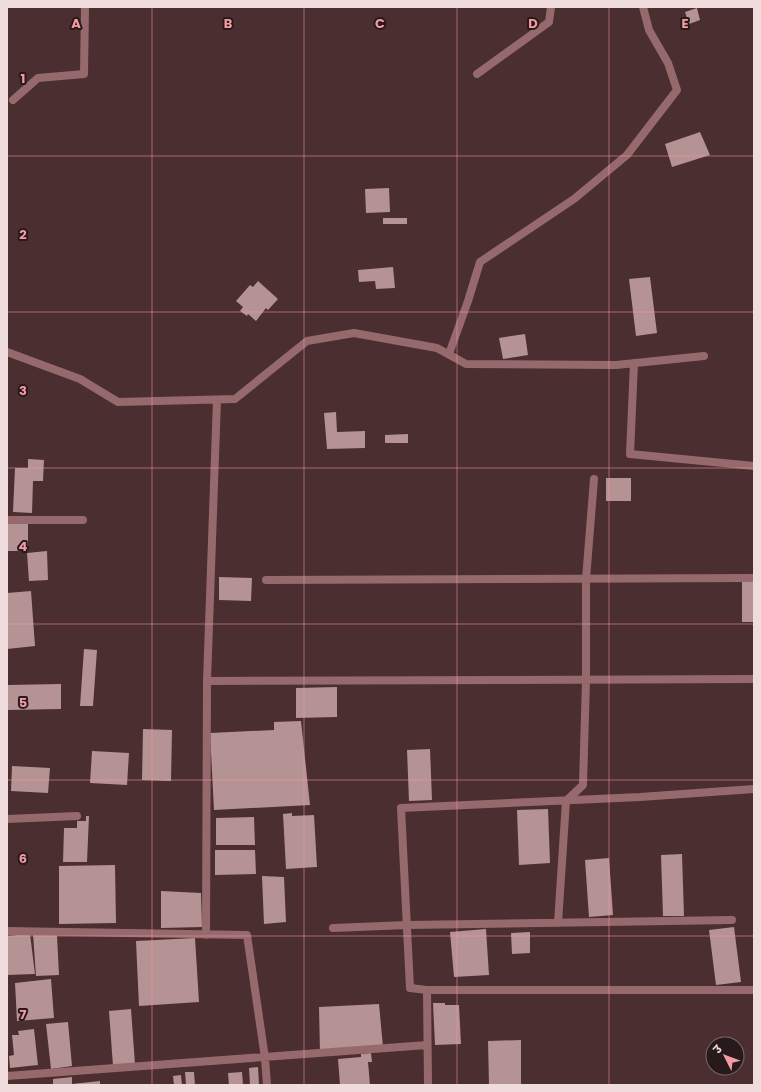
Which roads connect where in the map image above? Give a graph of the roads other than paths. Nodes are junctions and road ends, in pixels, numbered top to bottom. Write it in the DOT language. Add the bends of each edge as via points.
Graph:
graph roads {
  1 [pos="85,7"];
  2 [pos="551,7"];
  3 [pos="643,7"];
  4 [pos="477,74"];
  5 [pos="13,100"];
  6 [pos="7,352"];
  7 [pos="449,354"];
  8 [pos="704,356"];
  9 [pos="634,363"];
  10 [pos="217,400"];
  11 [pos="754,466"];
  12 [pos="594,479"];
  13 [pos="7,520"];
  14 [pos="83,520"];
  15 [pos="754,578"];
  16 [pos="586,579"];
  17 [pos="266,580"];
  18 [pos="754,679"];
  19 [pos="586,680"];
  20 [pos="207,682"];
  21 [pos="754,789"];
  22 [pos="566,801"];
  23 [pos="77,816"];
  24 [pos="7,819"];
  25 [pos="732,920"];
  26 [pos="558,923"];
  27 [pos="407,925"];
  28 [pos="333,928"];
  29 [pos="7,931"];
  30 [pos="206,935"];
  31 [pos="427,990"];
  32 [pos="754,990"];
  33 [pos="427,1045"];
  34 [pos="265,1058"];
  35 [pos="7,1076"];
  36 [pos="267,1085"];
  37 [pos="428,1085"];
  1 -- 5 [label="street" via="84,74 38,78"];
  2 -- 4 [label="street" via="549,22"];
  3 -- 7 [label="street" via="649,30 668,63 677,90 627,155 574,199 480,262"];
  6 -- 10 [label="street" via="80,379 118,402"];
  7 -- 9 [label="street" via="466,364"];
  7 -- 10 [label="street" via="437,348 354,333 307,340 235,399"];
  8 -- 9 [label="street"];
  9 -- 11 [label="street" via="630,454"];
  10 -- 20 [label="street"];
  12 -- 16 [label="street"];
  13 -- 14 [label="street"];
  15 -- 16 [label="street"];
  16 -- 17 [label="street"];
  16 -- 19 [label="street"];
  18 -- 19 [label="street"];
  19 -- 20 [label="street"];
  19 -- 22 [label="street" via="583,785"];
  20 -- 30 [label="street"];
  21 -- 22 [label="street"];
  22 -- 26 [label="street"];
  22 -- 27 [label="street" via="401,808"];
  23 -- 24 [label="street"];
  25 -- 26 [label="street"];
  26 -- 27 [label="street"];
  27 -- 28 [label="street"];
  27 -- 31 [label="street" via="410,988"];
  29 -- 30 [label="street"];
  30 -- 34 [label="street" via="247,935"];
  31 -- 32 [label="street"];
  31 -- 33 [label="street"];
  33 -- 34 [label="street"];
  33 -- 37 [label="street"];
  34 -- 35 [label="street"];
  34 -- 36 [label="street"];
}
